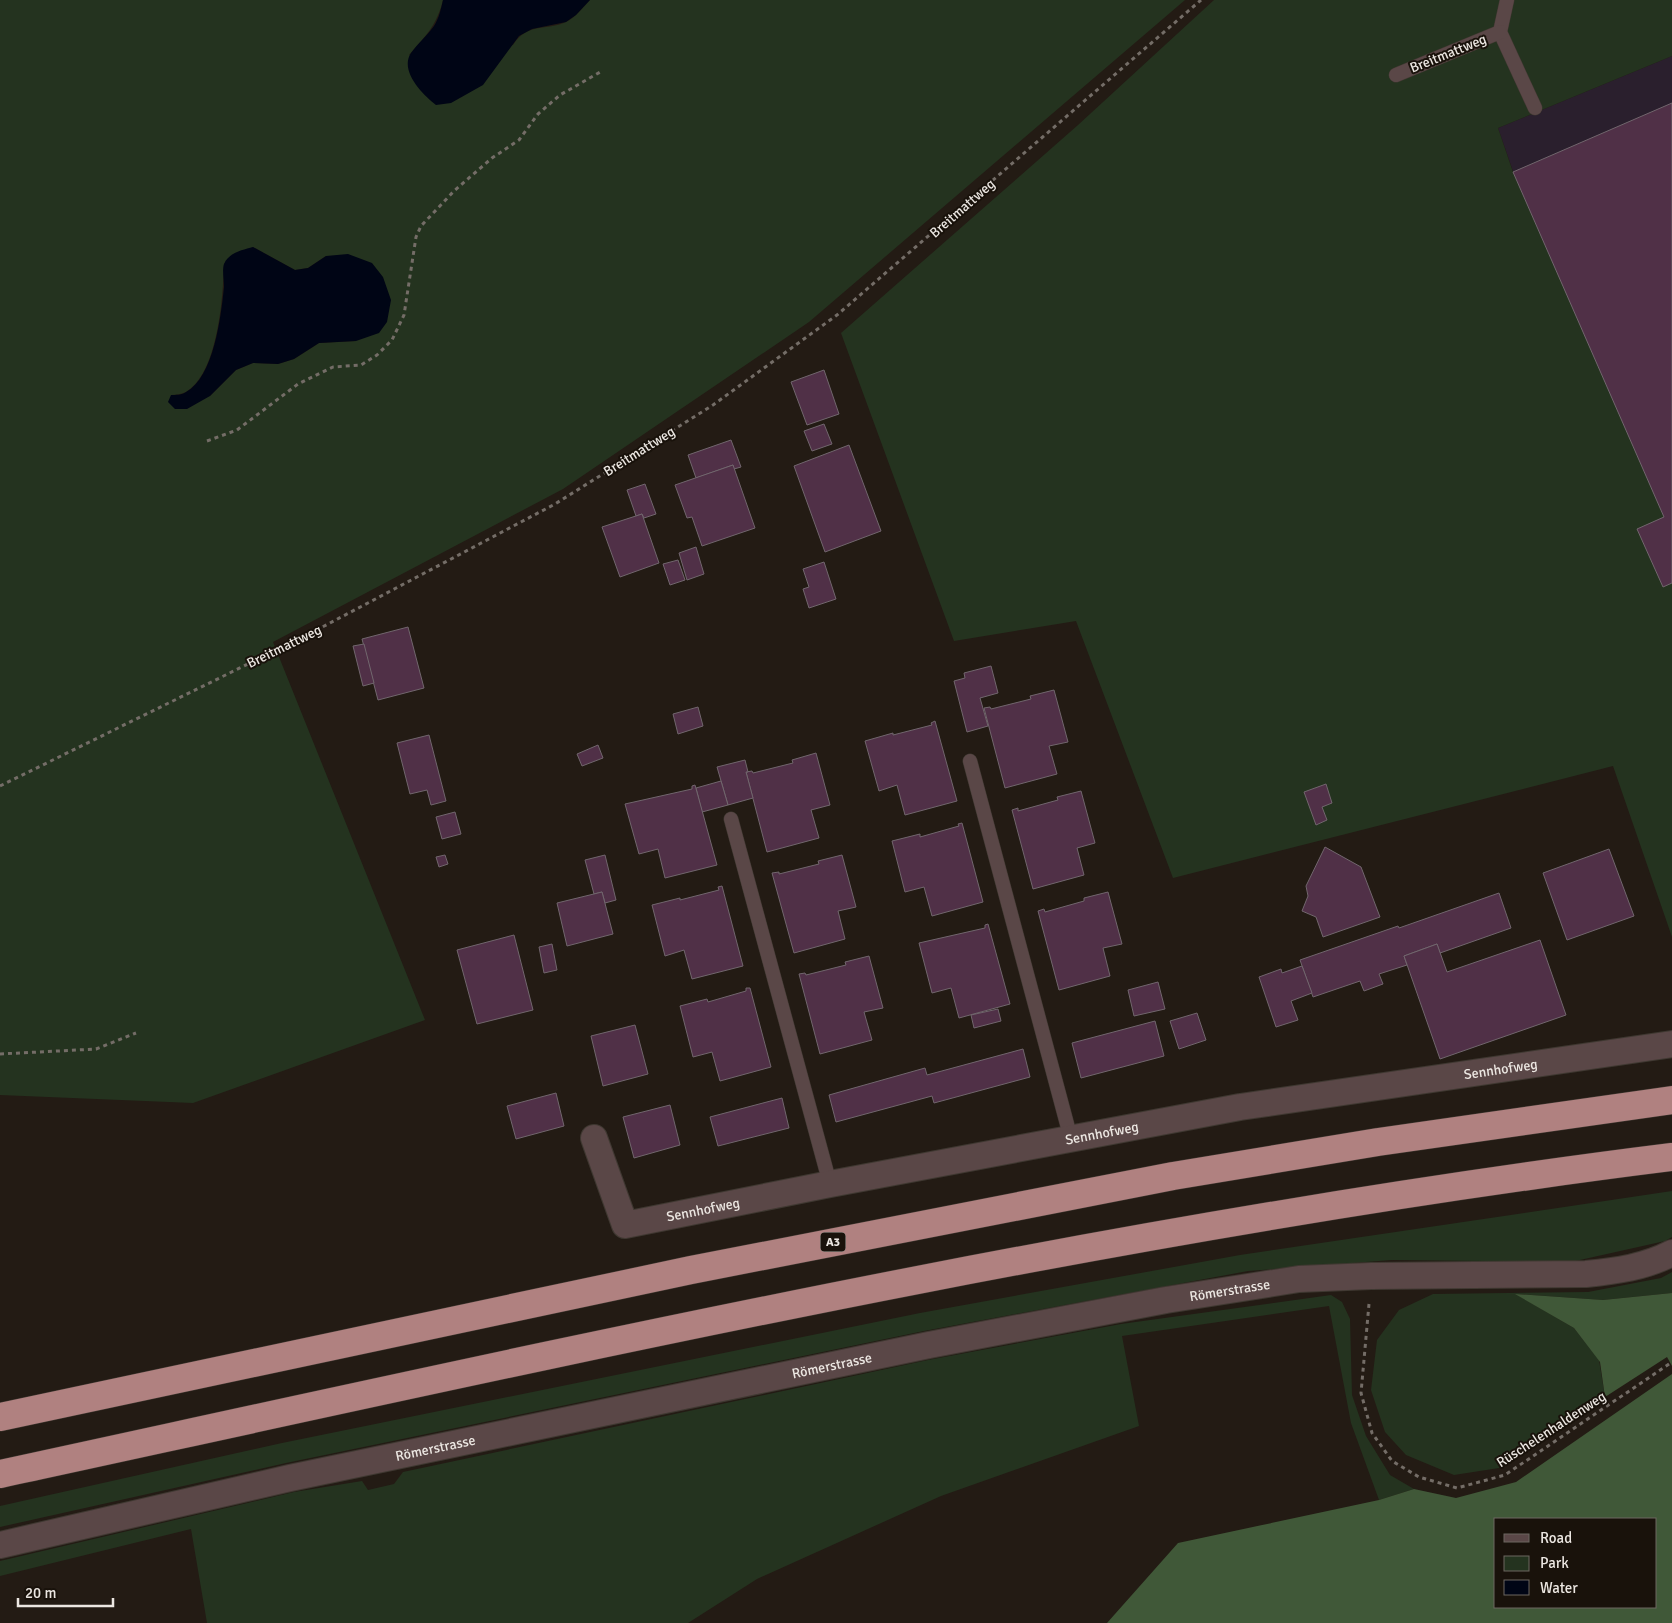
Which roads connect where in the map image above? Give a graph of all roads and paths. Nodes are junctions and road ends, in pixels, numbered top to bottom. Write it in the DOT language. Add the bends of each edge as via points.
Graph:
graph roads {
  1 [pos="1201,0"];
  2 [pos="1507,0"];
  3 [pos="1500,32"];
  4 [pos="602,71"];
  5 [pos="1396,75"];
  6 [pos="1535,108"];
  7 [pos="207,441"];
  8 [pos="970,761"];
  9 [pos="0,786"];
  10 [pos="731,819"];
  11 [pos="136,1033"];
  12 [pos="1672,1044"];
  13 [pos="0,1054"];
  14 [pos="1672,1100"];
  15 [pos="594,1138"];
  16 [pos="1071,1139"];
  17 [pos="1672,1157"];
  18 [pos="830,1184"];
  19 [pos="1672,1253"];
  20 [pos="1371,1276"];
  21 [pos="1672,1362"];
  22 [pos="0,1417"];
  23 [pos="0,1474"];
  24 [pos="0,1545"];
  1 -- 9 [label="path, Breitmattweg" via="837,315 713,405 546,509 313,632"];
  2 -- 3 [label="lane, Breitmattweg"];
  3 -- 5 [label="lane, Breitmattweg"];
  3 -- 6 [label="lane, Breitmattweg"];
  4 -- 7 [label="path" via="560,95 538,114 519,140 492,158 454,191 421,226 416,237 404,315 392,340 361,365 332,367 298,384 237,430"];
  8 -- 16 [label="lane"];
  10 -- 18 [label="lane"];
  11 -- 13 [label="path" via="96,1049"];
  12 -- 16 [label="street, Sennhofweg" via="1240,1107"];
  14 -- 22 [label="highway, A3" via="1378,1142 1173,1176 691,1270"];
  15 -- 18 [label="street, Sennhofweg" via="625,1225"];
  16 -- 18 [label="street, Sennhofweg"];
  17 -- 23 [label="highway" via="1368,1199 985,1267 692,1326"];
  19 -- 20 [label="street, Römerstrasse" via="1655,1262 1586,1274"];
  20 -- 21 [label="path, Rüschelenhaldenweg" via="1361,1393 1372,1433 1392,1461 1419,1477 1457,1488 1505,1475"];
  20 -- 24 [label="street, Römerstrasse" via="1300,1279 1176,1298 938,1344 290,1478"];
}
